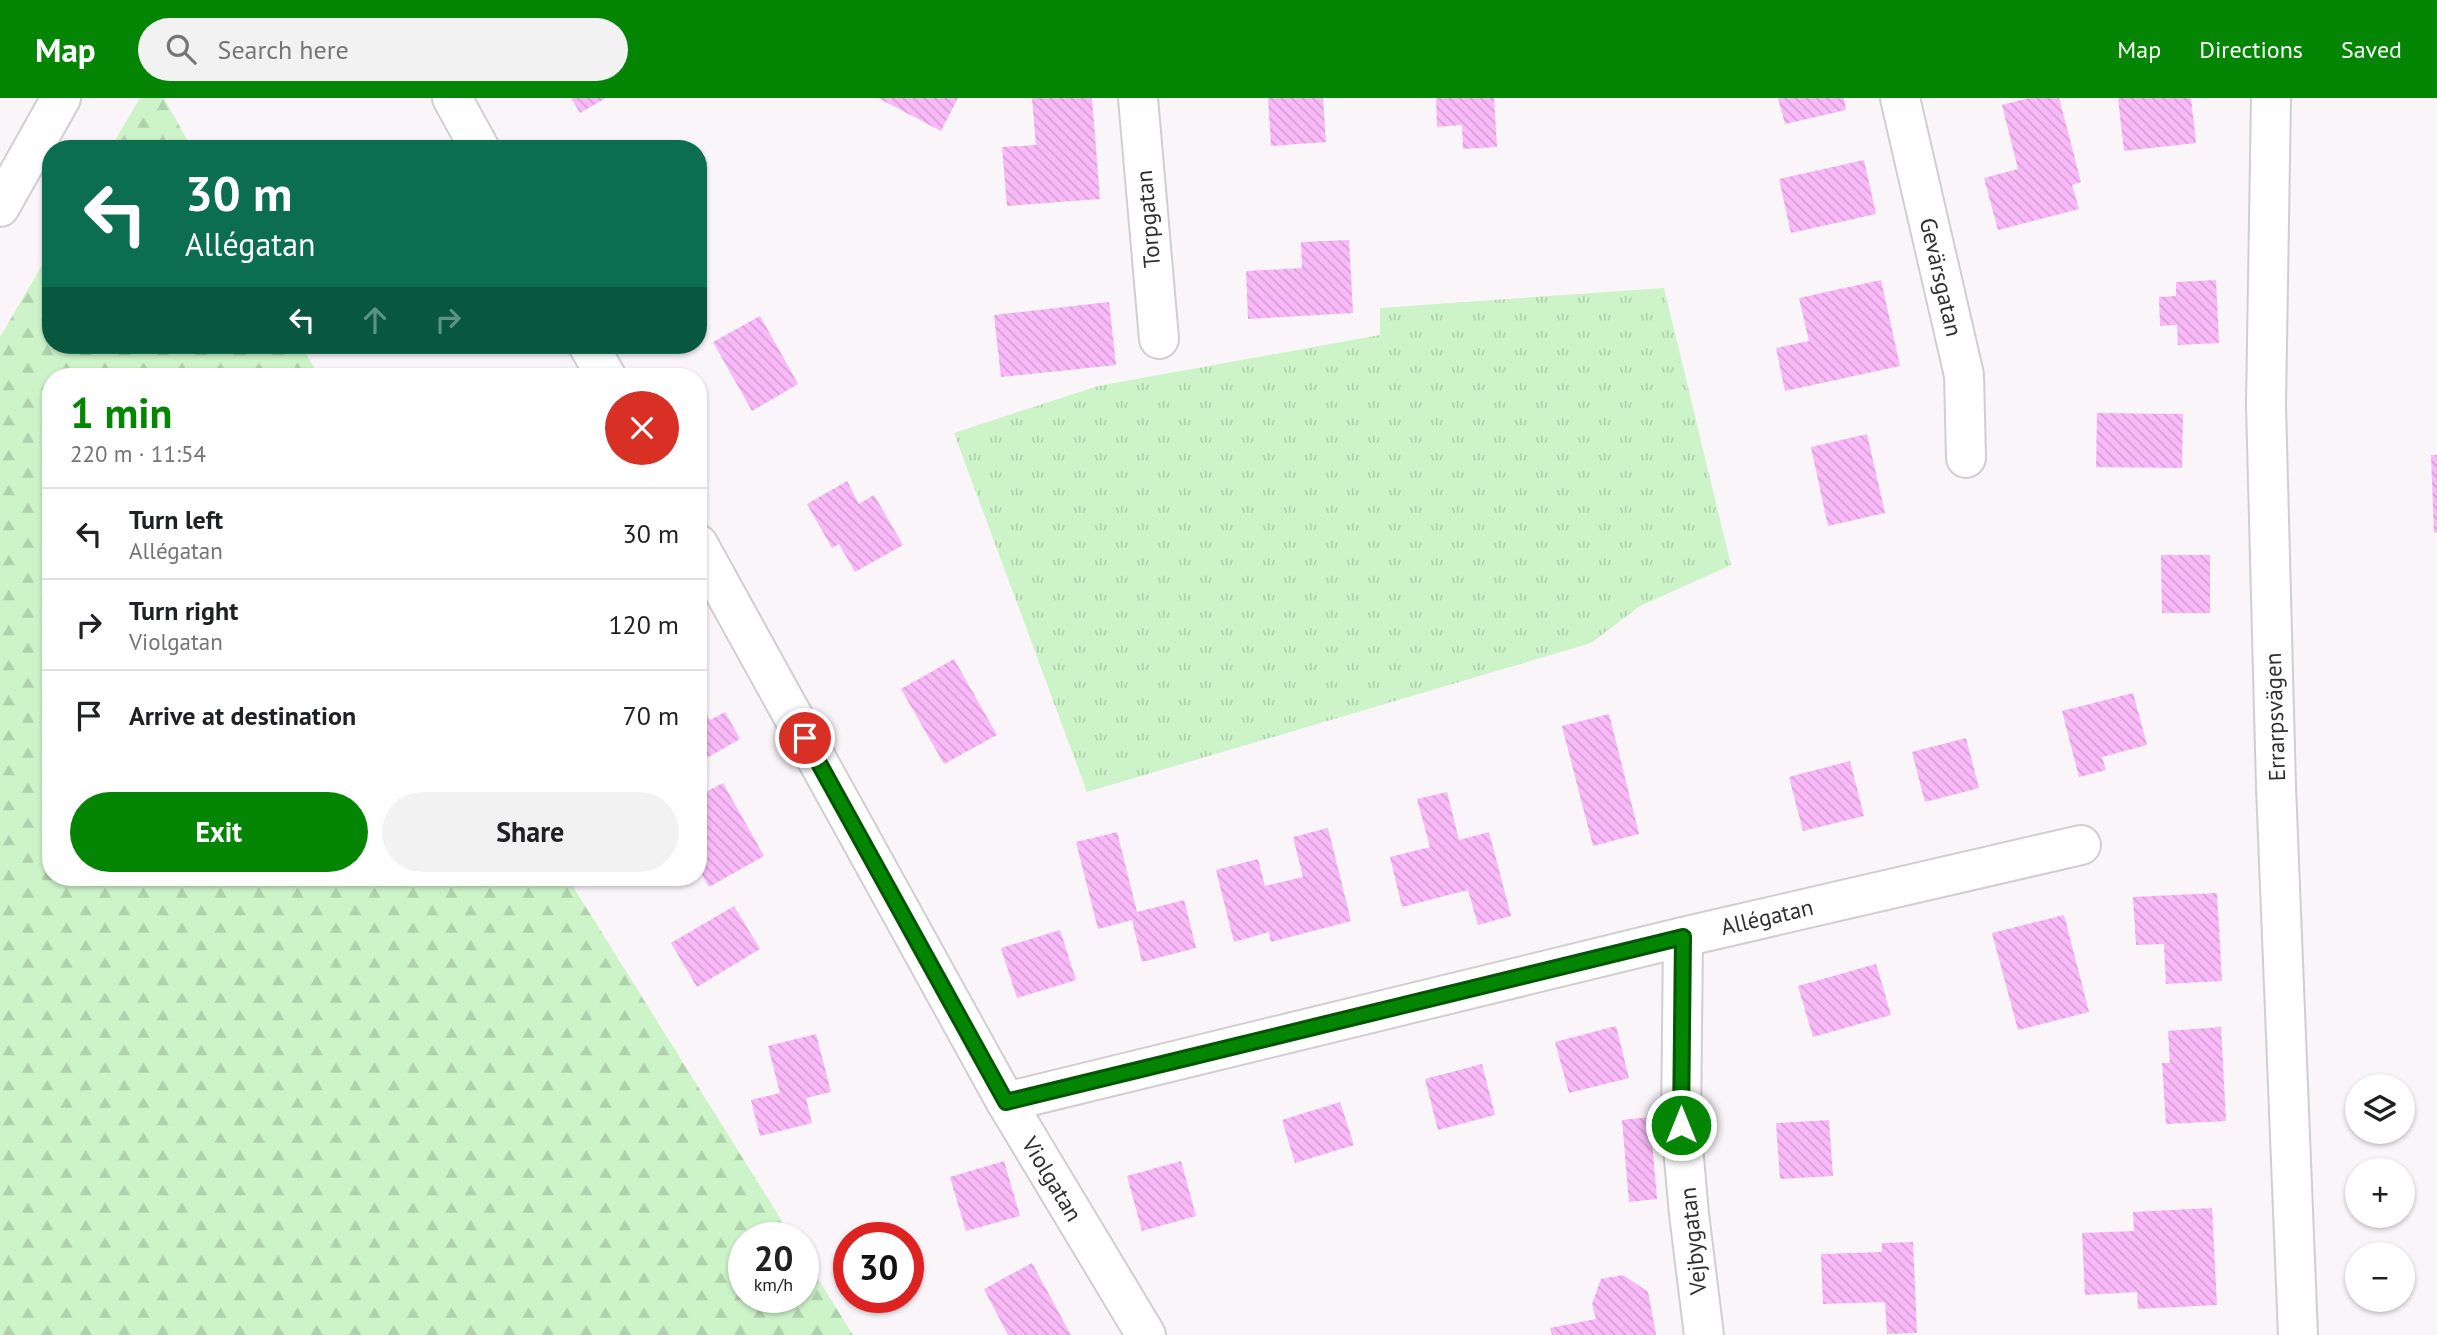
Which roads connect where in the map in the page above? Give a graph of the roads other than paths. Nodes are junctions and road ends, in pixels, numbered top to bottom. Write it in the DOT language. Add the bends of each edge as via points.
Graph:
graph roads {
  1 [pos="61,98"];
  2 [pos="452,98"];
  3 [pos="1138,98"];
  4 [pos="1900,98"];
  5 [pos="2270,98"];
  6 [pos="475,140"];
  7 [pos="0,207"];
  8 [pos="1159,339"];
  9 [pos="1966,458"];
  10 [pos="707,560"];
  11 [pos="2081,845"];
  12 [pos="1683,937"];
  13 [pos="1006,1102"];
  14 [pos="1146,1335"];
  15 [pos="1704,1335"];
  16 [pos="2298,1335"];
  1 -- 7 [label="street"];
  2 -- 6 [label="street"];
  3 -- 8 [label="street, Torpgatan"];
  4 -- 9 [label="street, Gevärsgatan" via="1964,375"];
  5 -- 16 [label="street, Errarpsvägen" via="2266,405"];
  10 -- 13 [label="street, Violgatan"];
  11 -- 12 [label="street, Allégatan"];
  12 -- 13 [label="street, Allégatan"];
  12 -- 15 [label="street, Vejbygatan" via="1681,1125"];
  13 -- 14 [label="street, Violgatan"];
}
